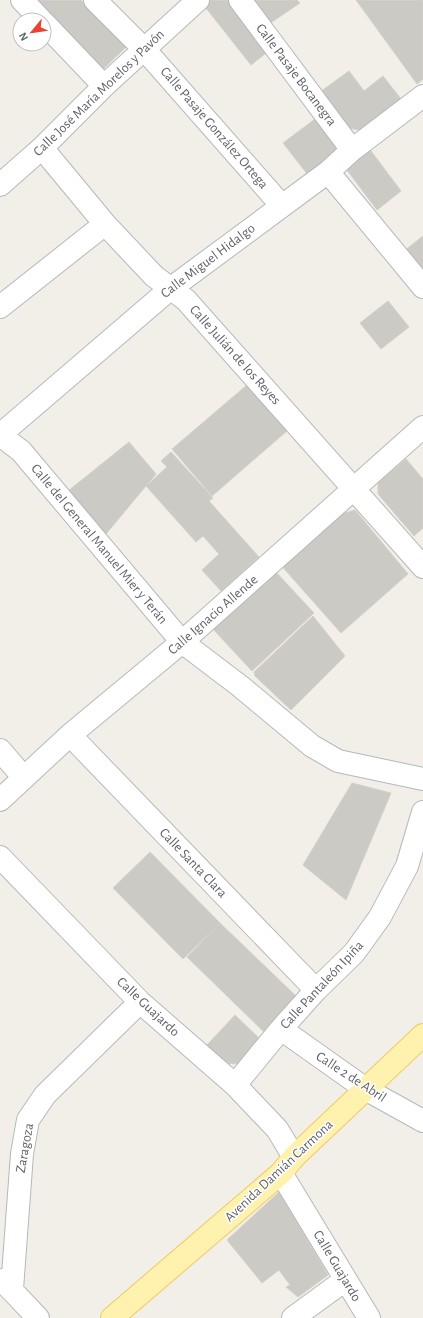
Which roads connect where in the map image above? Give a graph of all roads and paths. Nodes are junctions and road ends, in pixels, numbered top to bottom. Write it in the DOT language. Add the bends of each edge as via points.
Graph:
graph roads {
  1 [pos="22,0"];
  2 [pos="95,0"];
  3 [pos="198,0"];
  4 [pos="240,0"];
  5 [pos="33,12"];
  6 [pos="52,31"];
  7 [pos="144,49"];
  8 [pos="104,86"];
  9 [pos="423,96"];
  10 [pos="42,148"];
  11 [pos="352,150"];
  12 [pos="328,172"];
  13 [pos="0,185"];
  14 [pos="282,206"];
  15 [pos="105,224"];
  16 [pos="423,288"];
  17 [pos="170,289"];
  18 [pos="0,307"];
  19 [pos="423,427"];
  20 [pos="0,435"];
  21 [pos="354,489"];
  22 [pos="423,567"];
  23 [pos="182,642"];
  24 [pos="70,735"];
  25 [pos="0,750"];
  26 [pos="24,778"];
  27 [pos="423,779"];
  28 [pos="0,800"];
  29 [pos="423,812"];
  30 [pos="0,857"];
  31 [pos="316,990"];
  32 [pos="140,1002"];
  33 [pos="281,1030"];
  34 [pos="423,1035"];
  35 [pos="235,1085"];
  36 [pos="367,1090"];
  37 [pos="423,1121"];
  38 [pos="294,1157"];
  39 [pos="281,1173"];
  40 [pos="345,1280"];
  41 [pos="6,1284"];
  42 [pos="38,1318"];
  43 [pos="112,1318"];
  44 [pos="293,1318"];
  45 [pos="369,1318"];
  1 -- 5 [label="street"];
  2 -- 7 [label="street, Calle Pasaje González Ortega"];
  3 -- 7 [label="street, Calle José María Morelos y Pavón"];
  4 -- 11 [label="street, Calle Pasaje Bocanegra"];
  6 -- 8 [label="street"];
  7 -- 8 [label="street, Calle José María Morelos y Pavón"];
  7 -- 14 [label="street, Calle Pasaje González Ortega"];
  8 -- 10 [label="street, Calle José María Morelos y Pavón"];
  9 -- 11 [label="street, Calle Miguel Hidalgo"];
  10 -- 13 [label="street, Calle José María Morelos y Pavón"];
  10 -- 15 [label="street, Calle Julián de los Reyes"];
  11 -- 12 [label="street, Calle Miguel Hidalgo"];
  12 -- 14 [label="street, Calle Miguel Hidalgo"];
  12 -- 16 [label="street"];
  14 -- 17 [label="street, Calle Miguel Hidalgo"];
  15 -- 17 [label="street, Calle Julián de los Reyes" via="154,276"];
  15 -- 18 [label="street"];
  17 -- 20 [label="street, Calle Miguel Hidalgo"];
  17 -- 21 [label="street, Calle Julián de los Reyes" via="186,300"];
  19 -- 21 [label="street, Calle Ignacio Allende"];
  20 -- 23 [label="street, Calle del General Manuel Mier y Terán" via="21,451"];
  21 -- 22 [label="street, Calle Julián de los Reyes"];
  21 -- 23 [label="street, Calle Ignacio Allende"];
  23 -- 24 [label="street, Calle Ignacio Allende"];
  23 -- 27 [label="street, Calle del General Manuel Mier y Terán" via="312,746 338,761"];
  24 -- 26 [label="street, Calle Ignacio Allende"];
  24 -- 31 [label="street, Calle Santa Clara"];
  25 -- 26 [label="street"];
  26 -- 28 [label="street, Calle Ignacio Allende"];
  29 -- 31 [label="street, Calle Pantaleón Ipiña" via="407,866 380,917 354,953"];
  30 -- 32 [label="street, Calle Guajardo"];
  31 -- 33 [label="street, Calle Pantaleón Ipiña"];
  32 -- 35 [label="street, Calle Guajardo"];
  32 -- 41 [label="street, Zaragoza" via="45,1094 28,1120"];
  33 -- 35 [label="street, Calle Pantaleón Ipiña"];
  33 -- 36 [label="street, Calle 2 de Abril"];
  34 -- 36 [label="main road, Avenida Damián Carmona"];
  35 -- 38 [label="street, Calle Guajardo" via="277,1129"];
  36 -- 37 [label="street, Calle 2 de Abril"];
  36 -- 38 [label="main road, Avenida Damián Carmona"];
  38 -- 39 [label="main road, Avenida Damián Carmona"];
  39 -- 40 [label="street, Calle Guajardo"];
  39 -- 43 [label="main road, Avenida Damián Carmona"];
  40 -- 44 [label="street"];
  40 -- 45 [label="street, Calle Guajardo"];
  41 -- 42 [label="street"];
}
